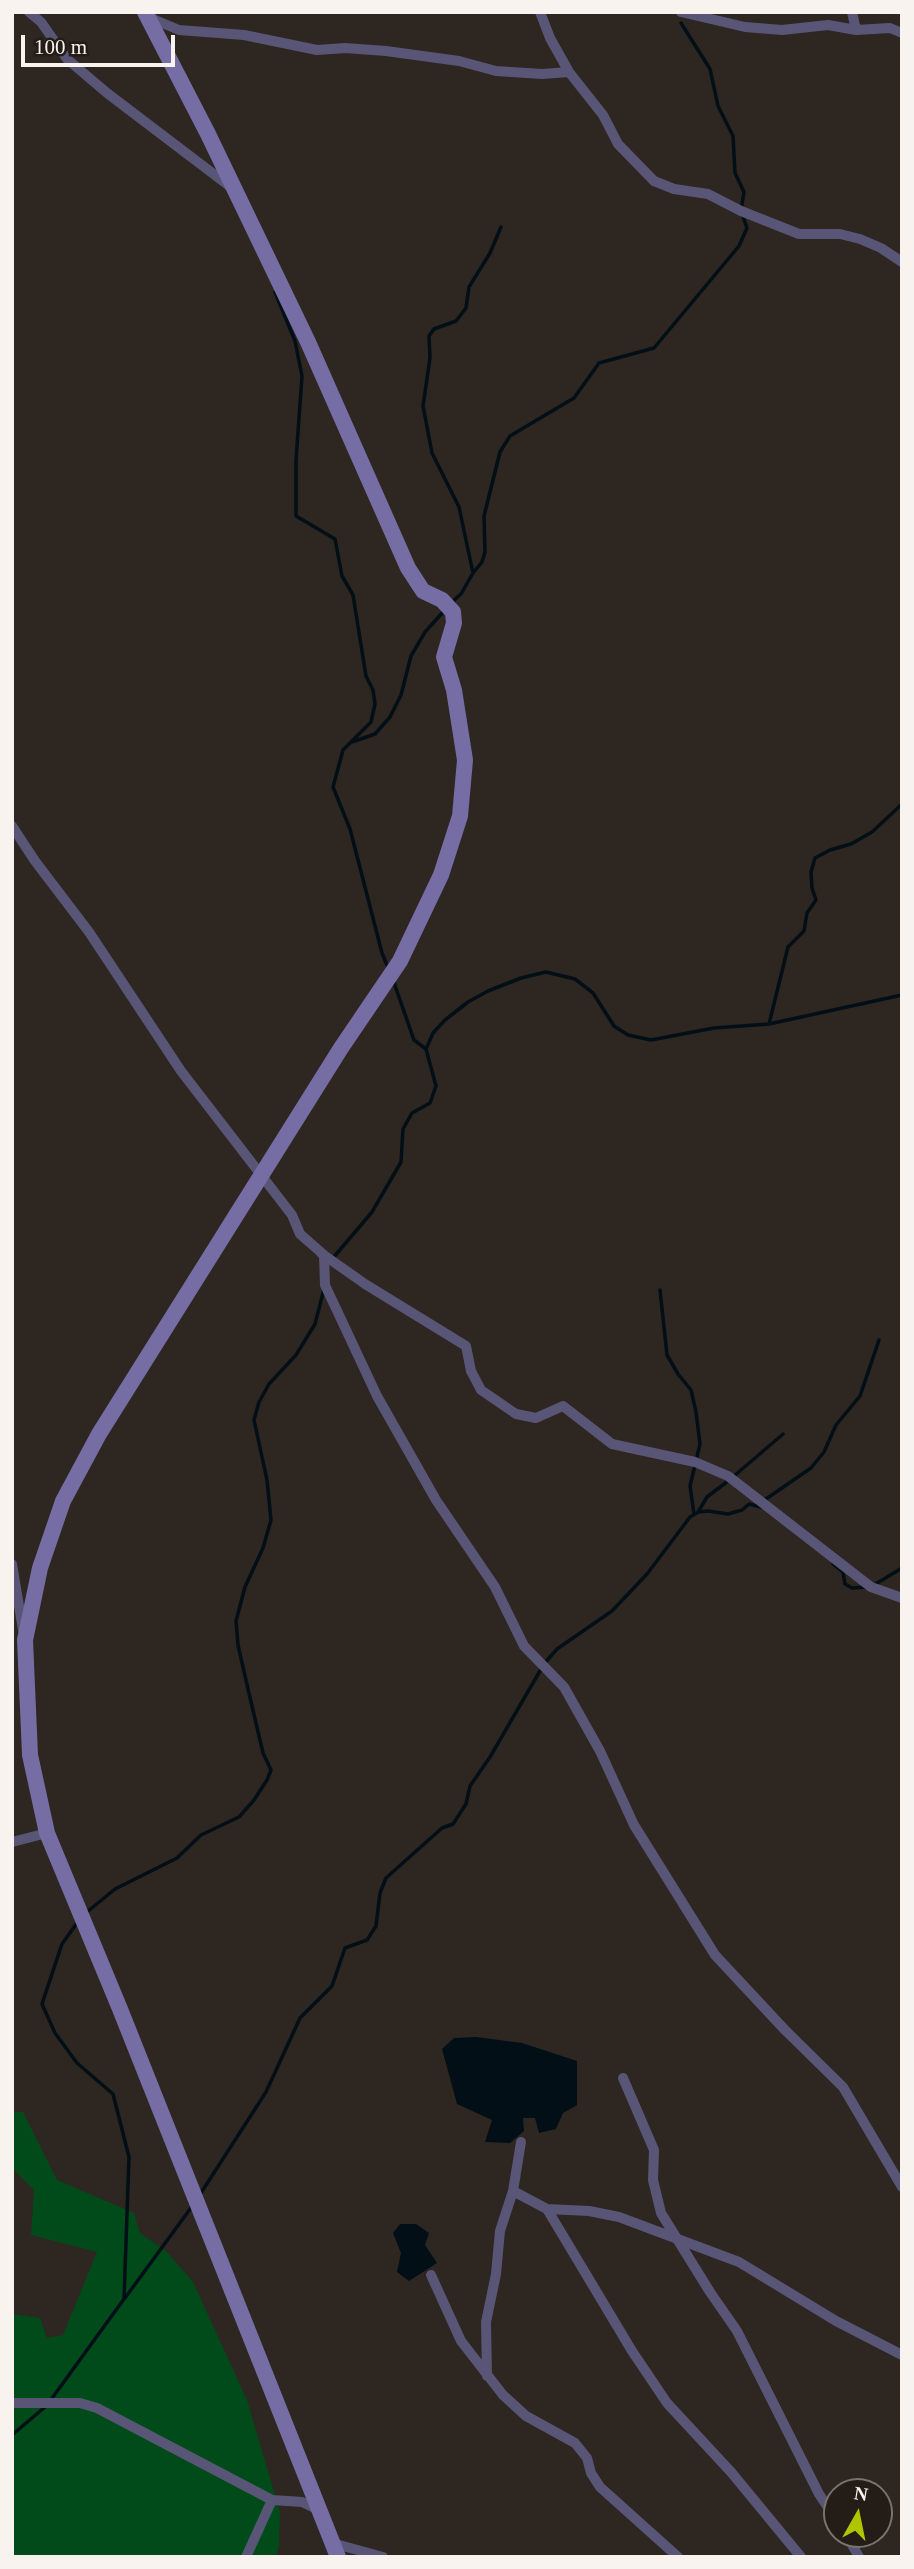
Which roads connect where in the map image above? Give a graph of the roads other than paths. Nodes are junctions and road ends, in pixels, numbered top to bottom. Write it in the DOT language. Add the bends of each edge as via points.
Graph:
graph roads {
  1 [pos="29,12"];
  2 [pos="540,12"];
  3 [pos="681,12"];
  4 [pos="852,12"];
  5 [pos="146,14"];
  6 [pos="856,30"];
  7 [pos="902,33"];
  8 [pos="569,72"];
  9 [pos="234,189"];
  10 [pos="902,262"];
  11 [pos="12,826"];
  12 [pos="260,1177"];
  13 [pos="321,1253"];
  14 [pos="12,1564"];
  15 [pos="902,1598"];
  16 [pos="25,1640"];
  17 [pos="47,1833"];
  18 [pos="12,1842"];
  19 [pos="624,2078"];
  20 [pos="521,2142"];
  21 [pos="902,2187"];
  22 [pos="513,2191"];
  23 [pos="547,2209"];
  24 [pos="677,2240"];
  25 [pos="431,2275"];
  26 [pos="902,2355"];
  27 [pos="486,2376"];
  28 [pos="12,2403"];
  29 [pos="272,2500"];
  30 [pos="823,2500"];
  31 [pos="319,2510"];
  32 [pos="335,2550"];
  33 [pos="246,2557"];
  34 [pos="383,2557"];
  35 [pos="678,2557"];
  36 [pos="801,2557"];
  1 -- 9 [label="street" via="77,68"];
  2 -- 8 [label="street"];
  3 -- 6 [label="street" via="757,28 794,30 828,25"];
  4 -- 6 [label="street"];
  5 -- 8 [label="street" via="179,30 244,35 317,50 386,51 496,71"];
  5 -- 9 [label="street"];
  6 -- 7 [label="street" via="890,27"];
  8 -- 10 [label="street" via="618,144 654,181 708,194 799,234 860,239"];
  9 -- 12 [label="street" via="408,568 423,591 442,600 453,612 444,657 465,760 460,816 441,875 400,961"];
  11 -- 12 [label="street"];
  12 -- 13 [label="street" via="292,1215 300,1234"];
  12 -- 16 [label="street" via="99,1434 63,1501 40,1568"];
  13 -- 15 [label="street" via="466,1346 481,1390 516,1414 536,1418 563,1406 612,1444 695,1462 728,1476 872,1587"];
  13 -- 21 [label="street" via="325,1285 377,1396 436,1500 495,1587 524,1646 564,1686 634,1825 715,1955 843,2087"];
  14 -- 16 [label="street"];
  16 -- 17 [label="street" via="30,1755"];
  17 -- 18 [label="street"];
  17 -- 31 [label="street"];
  19 -- 24 [label="street" via="654,2150 653,2180 661,2213"];
  20 -- 22 [label="street"];
  22 -- 23 [label="street"];
  22 -- 27 [label="street" via="500,2231 486,2322"];
  23 -- 24 [label="street" via="619,2217"];
  23 -- 36 [label="street" via="667,2403"];
  24 -- 26 [label="street" via="739,2262"];
  24 -- 30 [label="street" via="737,2331"];
  25 -- 27 [label="street" via="461,2341"];
  27 -- 35 [label="street" via="526,2416 575,2443 600,2487"];
  28 -- 29 [label="street" via="80,2403 97,2408"];
  29 -- 31 [label="street" via="302,2502"];
  29 -- 33 [label="street"];
  31 -- 32 [label="street"];
  32 -- 34 [label="street"];
}
